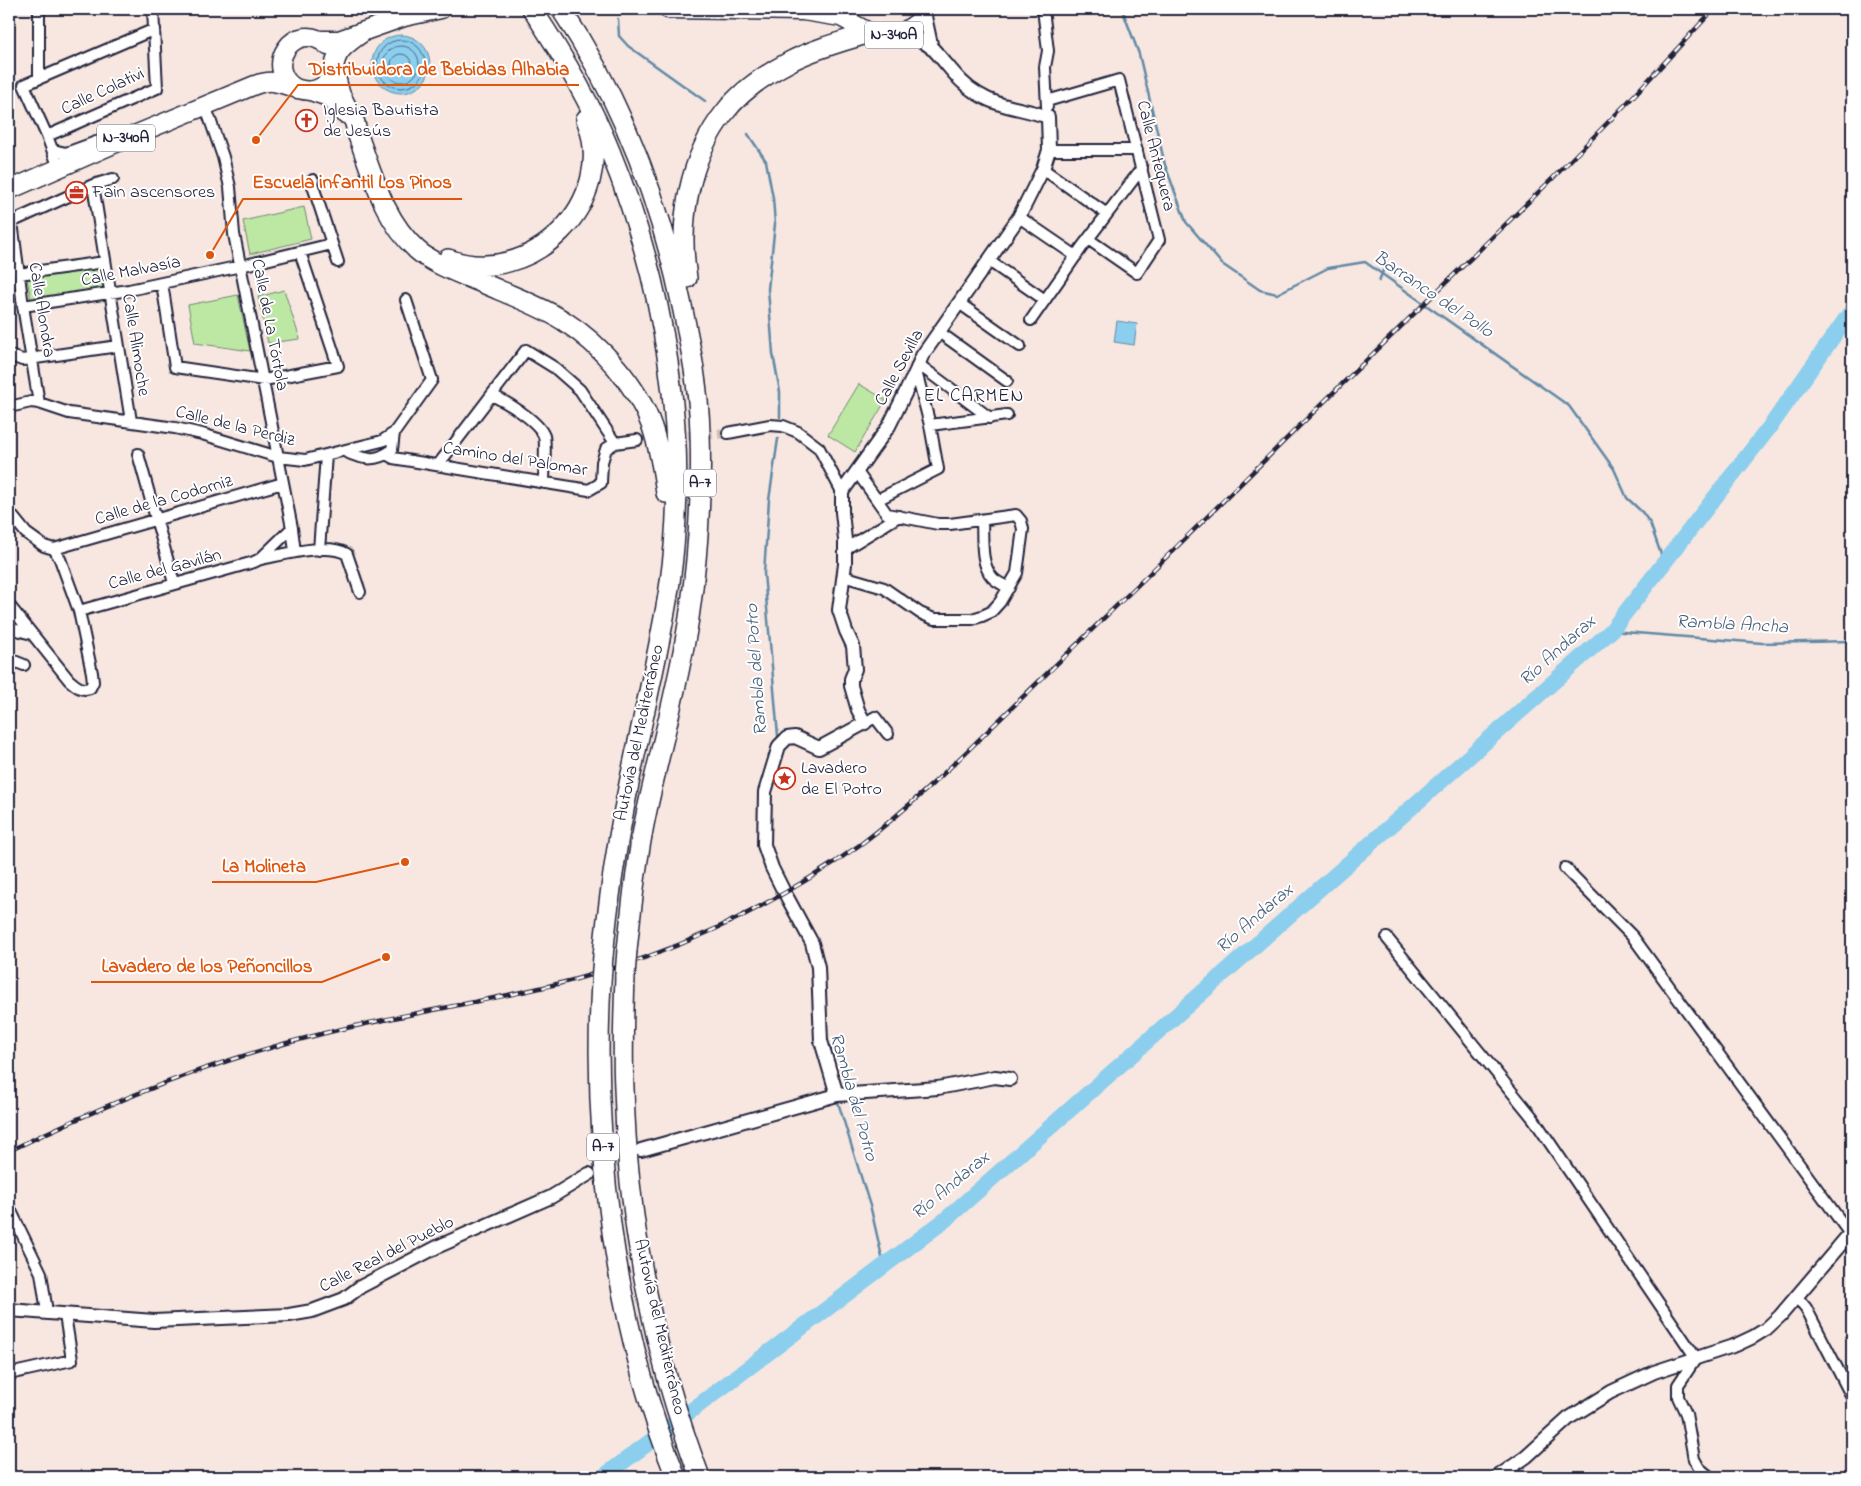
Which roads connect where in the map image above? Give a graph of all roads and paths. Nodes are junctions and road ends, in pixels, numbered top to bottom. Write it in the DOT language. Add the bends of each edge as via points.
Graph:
graph roads {
  1 [pos="39,9"];
  2 [pos="153,9"];
  3 [pos="441,9"];
  4 [pos="532,9"];
  5 [pos="562,9"];
  6 [pos="668,9"];
  7 [pos="847,9"];
  8 [pos="1043,9"];
  9 [pos="806,10"];
  10 [pos="924,10"];
  11 [pos="155,29"];
  12 [pos="864,29"];
  13 [pos="362,32"];
  14 [pos="904,32"];
  15 [pos="319,40"];
  16 [pos="932,49"];
  17 [pos="283,56"];
  18 [pos="335,67"];
  19 [pos="569,68"];
  20 [pos="39,78"];
  21 [pos="244,89"];
  22 [pos="306,90"];
  23 [pos="1047,101"];
  24 [pos="205,105"];
  25 [pos="1048,117"];
  26 [pos="357,133"];
  27 [pos="47,136"];
  28 [pos="132,136"];
  29 [pos="53,150"];
  30 [pos="1049,150"];
  31 [pos="1137,150"];
  32 [pos="59,168"];
  33 [pos="1142,168"];
  34 [pos="1043,169"];
  35 [pos="113,179"];
  36 [pos="313,180"];
  37 [pos="93,185"];
  38 [pos="9,190"];
  39 [pos="1107,214"];
  40 [pos="1019,217"];
  41 [pos="10,222"];
  42 [pos="405,237"];
  43 [pos="1088,240"];
  44 [pos="332,244"];
  45 [pos="300,252"];
  46 [pos="1076,256"];
  47 [pos="989,261"];
  48 [pos="105,262"];
  49 [pos="338,262"];
  50 [pos="241,266"];
  51 [pos="19,274"];
  52 [pos="162,283"];
  53 [pos="110,294"];
  54 [pos="406,300"];
  55 [pos="1045,300"];
  56 [pos="959,303"];
  57 [pos="23,306"];
  58 [pos="1031,320"];
  59 [pos="939,332"];
  60 [pos="690,343"];
  61 [pos="118,346"];
  62 [pos="1020,346"];
  63 [pos="9,355"];
  64 [pos="32,359"];
  65 [pos="917,368"];
  66 [pos="264,380"];
  67 [pos="1007,381"];
  68 [pos="492,394"];
  69 [pos="40,403"];
  70 [pos="9,407"];
  71 [pos="1007,415"];
  72 [pos="990,418"];
  73 [pos="130,421"];
  74 [pos="930,425"];
  75 [pos="394,433"];
  76 [pos="728,433"];
  77 [pos="637,440"];
  78 [pos="615,443"];
  79 [pos="344,451"];
  80 [pos="138,454"];
  81 [pos="386,454"];
  82 [pos="326,455"];
  83 [pos="278,457"];
  84 [pos="438,465"];
  85 [pos="857,472"];
  86 [pos="283,483"];
  87 [pos="544,483"];
  88 [pos="842,492"];
  89 [pos="877,500"];
  90 [pos="9,512"];
  91 [pos="899,516"];
  92 [pos="157,520"];
  93 [pos="982,520"];
  94 [pos="292,528"];
  95 [pos="674,543"];
  96 [pos="54,549"];
  97 [pos="845,549"];
  98 [pos="319,550"];
  99 [pos="295,552"];
  100 [pos="260,559"];
  101 [pos="843,576"];
  102 [pos="174,583"];
  103 [pos="1009,588"];
  104 [pos="360,592"];
  105 [pos="9,605"];
  106 [pos="79,611"];
  107 [pos="9,628"];
  108 [pos="32,634"];
  109 [pos="9,659"];
  110 [pos="24,665"];
  111 [pos="865,723"];
  112 [pos="888,734"];
  113 [pos="1565,868"];
  114 [pos="1387,938"];
  115 [pos="1010,1079"];
  116 [pos="837,1095"];
  117 [pos="641,1150"];
  118 [pos="589,1174"];
  119 [pos="9,1207"];
  120 [pos="1851,1232"];
  121 [pos="1796,1296"];
  122 [pos="9,1310"];
  123 [pos="47,1312"];
  124 [pos="65,1315"];
  125 [pos="1696,1358"];
  126 [pos="9,1374"];
  127 [pos="1852,1397"];
  128 [pos="676,1477"];
  129 [pos="700,1477"];
  130 [pos="1497,1477"];
  131 [pos="1710,1477"];
  1 -- 20 [label="street"];
  2 -- 11 [label="street, Calle Colativi"];
  3 -- 13 [label="highway, N-340A" via="404,17"];
  4 -- 19 [label="highway, Autovía del Mediterráneo / A-7"];
  5 -- 60 [label="highway, Autovía del Mediterráneo / A-7" via="598,67 620,112 659,214"];
  6 -- 9 [label="highway, N-340A"];
  7 -- 12 [label="highway, N-340A"];
  8 -- 23 [label="street, Calle Sevilla" via="1048,52 1045,67"];
  9 -- 12 [label="highway, N-340A" via="841,17"];
  10 -- 14 [label="highway, N-340A" via="918,22"];
  10 -- 16 [label="street"];
  11 -- 20 [label="street"];
  11 -- 27 [label="street, Calle Colativi" via="157,88"];
  12 -- 14 [label="highway, N-340A" via="889,36"];
  12 -- 60 [label="highway" via="770,73 726,110 715,126 696,168 683,225 684,261 692,315"];
  13 -- 15 [label="highway, N-340A" via="338,40"];
  13 -- 18 [label="highway, N-340A" via="338,54"];
  14 -- 16 [label="street"];
  15 -- 17 [label="highway, N-340A" via="306,37 293,41 285,48"];
  15 -- 18 [label="highway" via="330,48"];
  16 -- 25 [label="street" via="956,78 979,95 1003,106"];
  17 -- 21 [label="highway, N-340A" via="271,70"];
  17 -- 22 [label="highway" via="281,65 285,78 290,85"];
  18 -- 22 [label="highway, N-340A" via="326,84"];
  18 -- 26 [label="highway" via="340,94"];
  19 -- 42 [label="highway" via="575,93 588,122 593,162 589,186 578,212 558,236 518,258 478,265 454,262 432,254"];
  19 -- 95 [label="highway, Autovía del Mediterráneo / A-7" via="613,158 647,257 657,301 671,386 676,446"];
  20 -- 27 [label="street" via="24,85"];
  21 -- 22 [label="highway, N-340A" via="274,82"];
  21 -- 24 [label="highway, N-340A"];
  22 -- 26 [label="highway" via="330,97 342,108"];
  23 -- 25 [label="street, Calle Sevilla"];
  23 -- 31 [label="street, Calle Antequera" via="1119,80"];
  24 -- 28 [label="highway, N-340A"];
  24 -- 50 [label="street, Calle de La Tórtola" via="228,179"];
  25 -- 30 [label="street, Calle Sevilla"];
  26 -- 42 [label="highway" via="384,207"];
  27 -- 29 [label="street"];
  28 -- 29 [label="street" via="96,142 66,153"];
  28 -- 32 [label="highway, N-340A"];
  29 -- 32 [label="street"];
  30 -- 31 [label="street"];
  30 -- 34 [label="street, Calle Sevilla"];
  31 -- 33 [label="street, Calle Antequera"];
  32 -- 38 [label="highway, N-340A"];
  33 -- 39 [label="street"];
  33 -- 43 [label="street, Calle Antequera" via="1159,240 1137,273"];
  34 -- 39 [label="street"];
  34 -- 40 [label="street, Calle Sevilla"];
  35 -- 37 [label="street"];
  36 -- 44 [label="street"];
  37 -- 41 [label="street"];
  37 -- 48 [label="street, Calle Alimoche"];
  39 -- 43 [label="street"];
  40 -- 46 [label="street"];
  40 -- 47 [label="street, Calle Sevilla"];
  41 -- 51 [label="street, Calle Alondra"];
  42 -- 95 [label="highway" via="418,251 450,270 528,302 563,321 596,346 620,372 652,425 664,471 668,520"];
  43 -- 46 [label="street"];
  44 -- 45 [label="street, Calle Malvasía"];
  44 -- 49 [label="street"];
  45 -- 50 [label="street, Calle Malvasía"];
  45 -- 66 [label="street" via="338,366"];
  46 -- 55 [label="street"];
  47 -- 55 [label="street"];
  47 -- 56 [label="street, Calle Sevilla"];
  48 -- 51 [label="street"];
  48 -- 53 [label="street, Calle Alimoche"];
  50 -- 52 [label="street, Calle Malvasía"];
  50 -- 66 [label="street, Calle de La Tórtola"];
  51 -- 57 [label="street, Calle Alondra"];
  52 -- 53 [label="street, Calle Malvasía"];
  52 -- 66 [label="street" via="175,367"];
  53 -- 57 [label="street, Calle Malvasía"];
  53 -- 61 [label="street, Calle Alimoche"];
  54 -- 75 [label="street, Calle de la Perdiz" via="432,380"];
  55 -- 58 [label="street"];
  56 -- 59 [label="street, Calle Sevilla"];
  56 -- 62 [label="street"];
  57 -- 64 [label="street, Calle Alondra"];
  59 -- 65 [label="street, Calle Sevilla"];
  59 -- 67 [label="street"];
  60 -- 129 [label="highway, Autovía del Mediterráneo / A-7, bridge" via="700,431 695,571 682,656 646,812 634,891 625,975 623,1056 627,1142 648,1296 672,1392"];
  61 -- 64 [label="street"];
  61 -- 73 [label="street, Calle Alimoche"];
  63 -- 64 [label="street" via="22,360"];
  64 -- 69 [label="street, Calle Alondra"];
  65 -- 72 [label="street"];
  65 -- 74 [label="street"];
  65 -- 85 [label="street, Calle Sevilla" via="889,426"];
  66 -- 83 [label="street, Calle de La Tórtola"];
  68 -- 78 [label="street" via="526,350 556,368 580,390"];
  68 -- 84 [label="street"];
  68 -- 87 [label="street" via="531,420 544,436"];
  69 -- 70 [label="street, Calle de la Perdiz"];
  69 -- 73 [label="street, Calle de la Perdiz" via="69,414"];
  71 -- 72 [label="street"];
  72 -- 74 [label="street"];
  73 -- 83 [label="street, Calle de la Perdiz" via="202,434"];
  74 -- 89 [label="street" via="938,470"];
  75 -- 79 [label="street, Calle de la Perdiz" via="382,441"];
  75 -- 81 [label="street" via="392,450"];
  76 -- 88 [label="street" via="770,425 798,432 819,448"];
  77 -- 78 [label="street"];
  78 -- 87 [label="street, Camino del Palomar" via="606,449 601,483 594,488 588,490"];
  79 -- 81 [label="street, Camino del Palomar" via="360,459"];
  79 -- 82 [label="street, Calle de la Perdiz"];
  80 -- 92 [label="street"];
  81 -- 84 [label="street, Camino del Palomar"];
  82 -- 83 [label="street, Calle de la Perdiz" via="305,460"];
  82 -- 98 [label="street"];
  83 -- 86 [label="street, Calle de La Tórtola"];
  84 -- 87 [label="street, Camino del Palomar"];
  85 -- 88 [label="street, Calle Sevilla"];
  85 -- 89 [label="street"];
  86 -- 92 [label="street, Calle de la Codorniz"];
  86 -- 94 [label="street, Calle de La Tórtola"];
  88 -- 97 [label="street"];
  89 -- 91 [label="street" via="887,514"];
  90 -- 96 [label="street" via="26,534"];
  91 -- 93 [label="street" via="938,524"];
  91 -- 97 [label="street"];
  92 -- 96 [label="street, Calle de la Codorniz"];
  92 -- 102 [label="street"];
  93 -- 103 [label="street" via="984,561 994,579"];
  93 -- 103 [label="street" via="1016,515 1022,521 1018,573"];
  94 -- 99 [label="street, Calle de La Tórtola"];
  94 -- 100 [label="street, Calle del Gavilán"];
  95 -- 128 [label="highway, Autovía del Mediterráneo / A-7, bridge" via="661,634 623,812 608,907 598,1046 602,1143 613,1237 627,1312 652,1409"];
  96 -- 106 [label="street"];
  97 -- 101 [label="street"];
  98 -- 99 [label="street, Calle del Gavilán"];
  98 -- 104 [label="street, Calle del Gavilán" via="341,550 346,554"];
  99 -- 100 [label="street, Calle del Gavilán"];
  100 -- 102 [label="street, Calle del Gavilán"];
  101 -- 103 [label="street" via="884,588 920,612 942,620 972,619 991,612"];
  101 -- 111 [label="street" via="839,610 853,646 855,669 851,686"];
  102 -- 106 [label="street, Calle del Gavilán"];
  105 -- 108 [label="street"];
  106 -- 108 [label="street" via="92,673 90,688 78,688 68,680"];
  107 -- 108 [label="street"];
  109 -- 110 [label="street"];
  111 -- 112 [label="street" via="875,717"];
  111 -- 116 [label="street" via="819,748 795,737 787,738 779,746 765,792 764,845 772,868 812,943 818,967 821,1041"];
  113 -- 120 [label="street" via="1633,937"];
  114 -- 125 [label="street" via="1534,1118"];
  115 -- 116 [label="street" via="995,1077 938,1088"];
  116 -- 117 [label="street"];
  118 -- 124 [label="street, Calle Real del Pueblo" via="551,1197 431,1250 328,1307 289,1315 154,1321"];
  119 -- 123 [label="street" via="42,1273"];
  120 -- 121 [label="street"];
  121 -- 125 [label="street" via="1766,1329 1736,1345"];
  121 -- 127 [label="street" via="1806,1308"];
  122 -- 123 [label="street, Calle Real del Pueblo"];
  123 -- 124 [label="street, Calle Real del Pueblo"];
  124 -- 126 [label="street" via="72,1360"];
  125 -- 130 [label="street" via="1632,1381 1590,1404"];
  125 -- 131 [label="street" via="1678,1385 1678,1397 1688,1423 1694,1459"];
}
